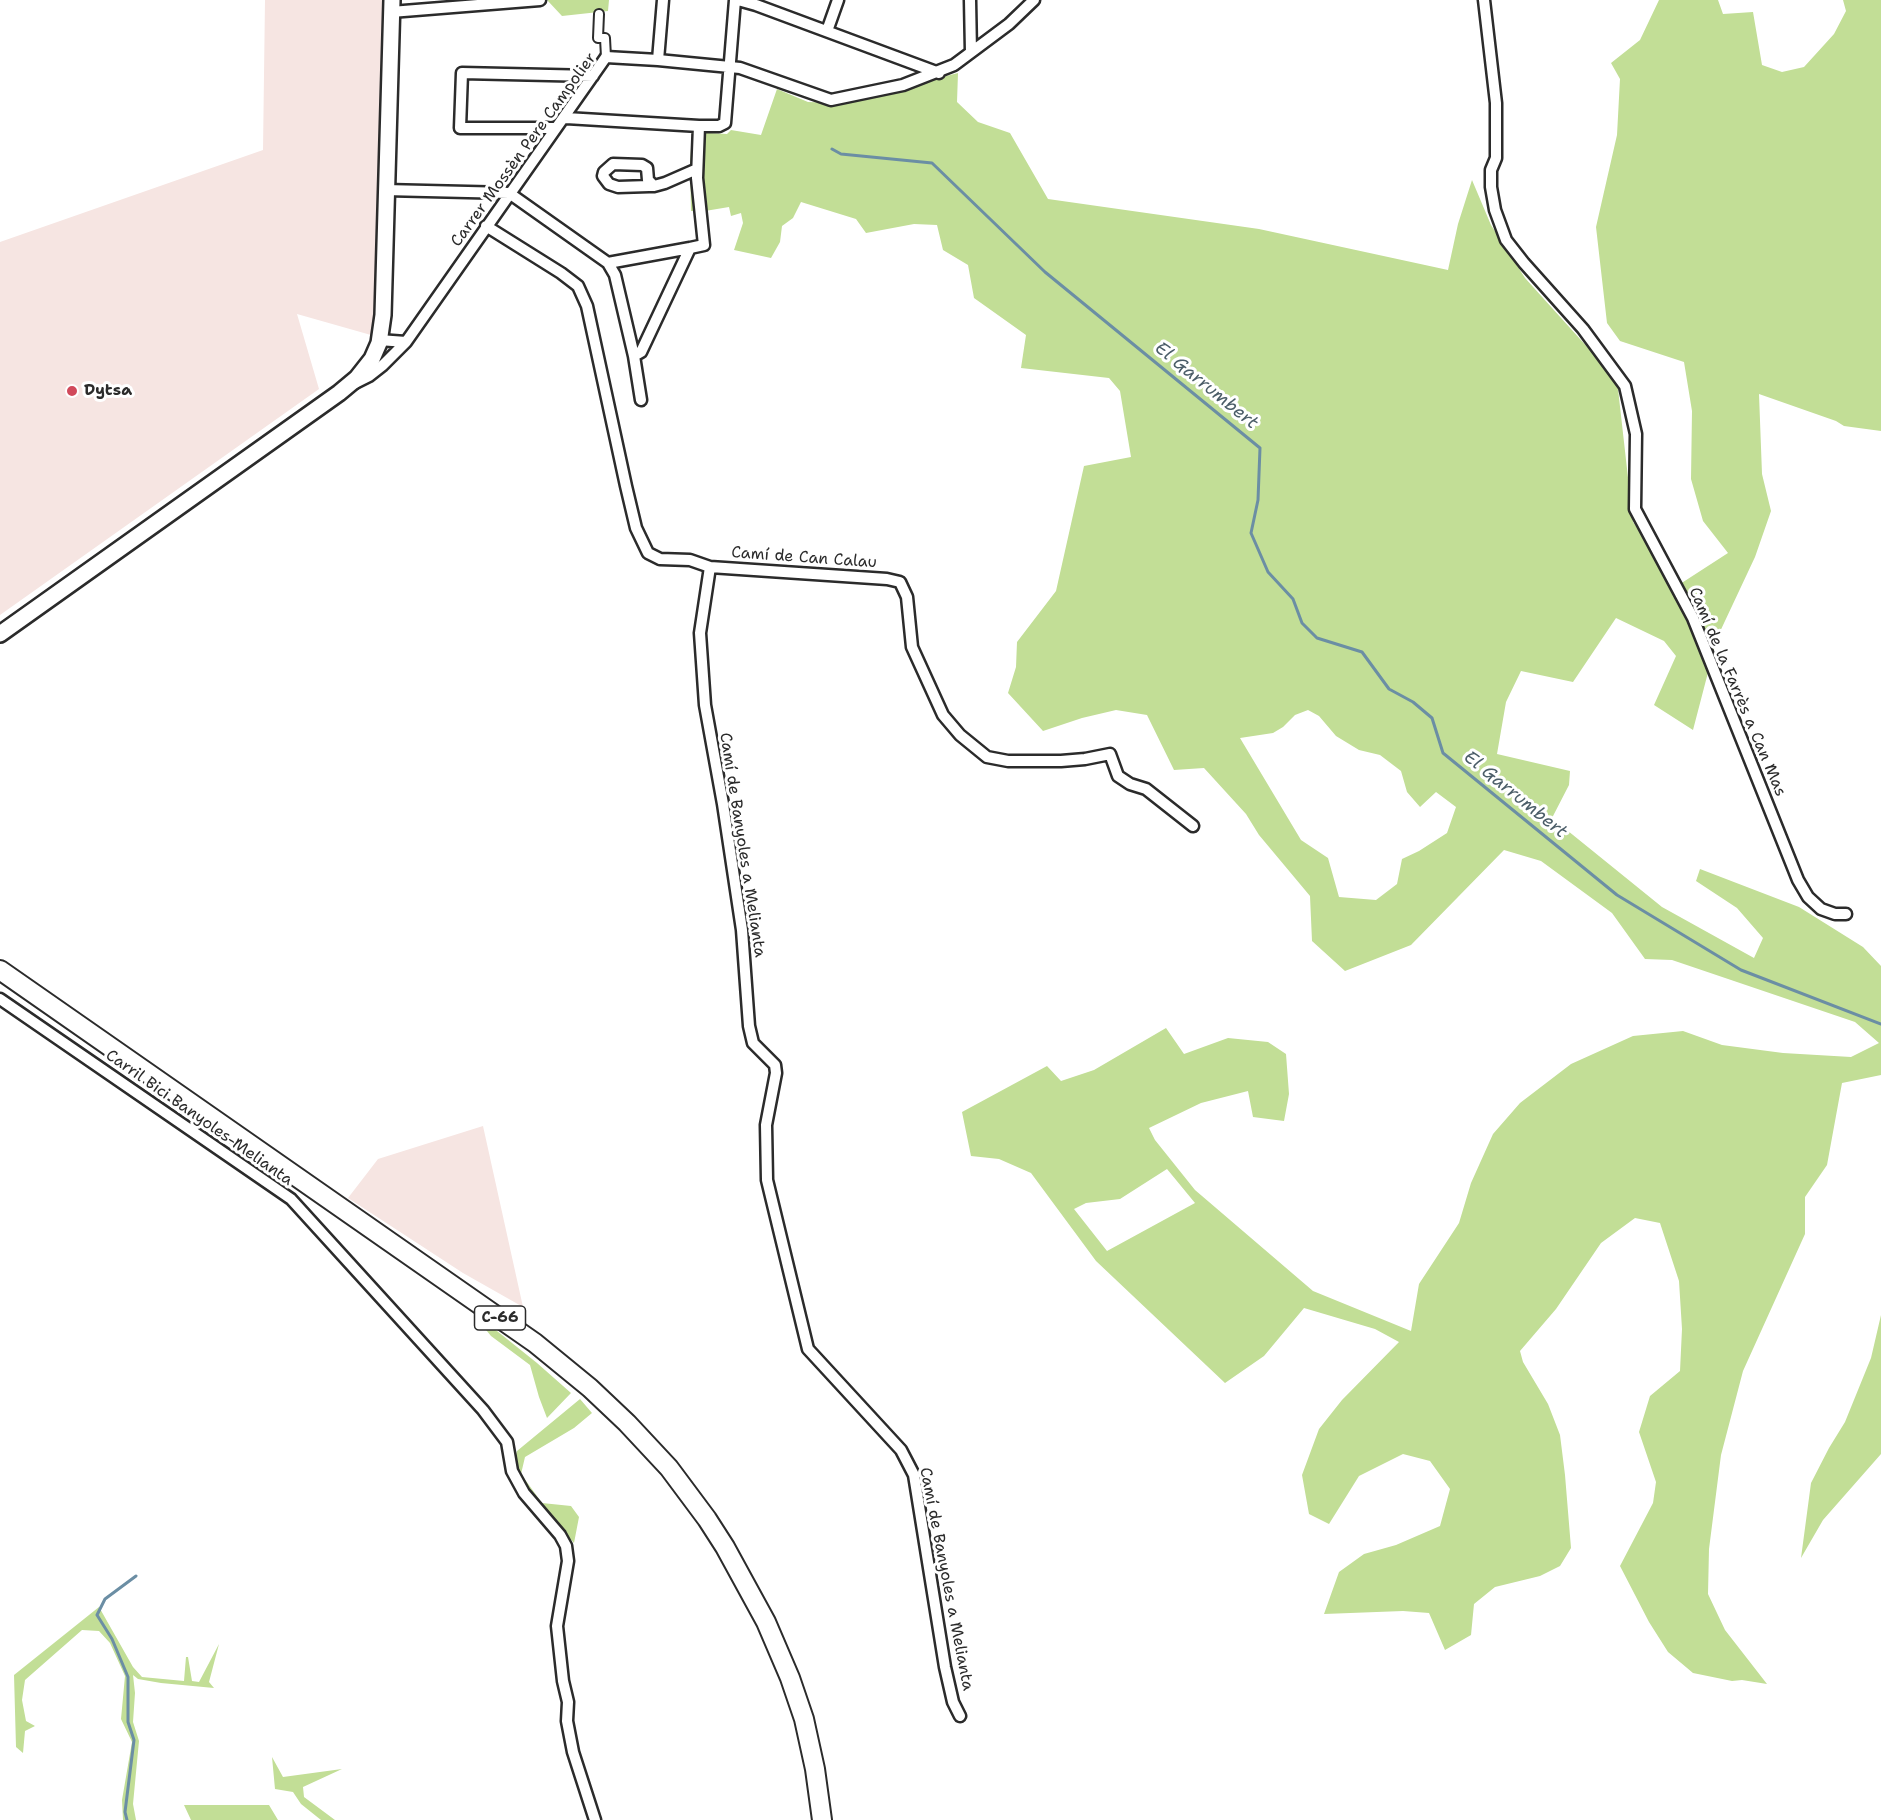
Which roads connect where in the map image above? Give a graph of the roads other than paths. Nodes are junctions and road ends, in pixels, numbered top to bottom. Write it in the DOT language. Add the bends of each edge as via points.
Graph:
graph roads {
  1 [pos="540,0"];
  2 [pos="663,0"];
  3 [pos="736,0"];
  4 [pos="838,0"];
  5 [pos="970,0"];
  6 [pos="1034,0"];
  7 [pos="1484,0"];
  8 [pos="392,6"];
  9 [pos="599,14"];
  10 [pos="827,31"];
  11 [pos="971,52"];
  12 [pos="606,57"];
  13 [pos="658,60"];
  14 [pos="729,66"];
  15 [pos="939,73"];
  16 [pos="593,76"];
  17 [pos="566,117"];
  18 [pos="699,126"];
  19 [pos="555,128"];
  20 [pos="697,169"];
  21 [pos="654,186"];
  22 [pos="385,190"];
  23 [pos="509,193"];
  24 [pos="486,226"];
  25 [pos="690,248"];
  26 [pos="608,263"];
  27 [pos="406,342"];
  28 [pos="380,351"];
  29 [pos="634,356"];
  30 [pos="641,400"];
  31 [pos="710,567"];
  32 [pos="0,634"];
  33 [pos="1193,826"];
  34 [pos="1846,914"];
  35 [pos="0,970"];
  36 [pos="0,981"];
  37 [pos="0,999"];
  38 [pos="960,1716"];
  39 [pos="820,1818"];
  40 [pos="595,1820"];
  1 -- 8 [label="street"];
  2 -- 13 [label="street"];
  3 -- 10 [label="street"];
  3 -- 14 [label="street"];
  4 -- 10 [label="street"];
  5 -- 11 [label="street"];
  6 -- 11 [label="street, Carrer Mossèn Pere Campolier"];
  7 -- 34 [label="street, Camí de la Farrès a Can Mas" via="1496,103 1496,158 1491,187 1506,240 1583,329 1625,386 1636,435 1635,509 1693,618 1798,880 1821,909"];
  8 -- 22 [label="main road"];
  9 -- 12 [label="street" via="598,38 606,38"];
  10 -- 15 [label="street"];
  11 -- 15 [label="street, Carrer Mossèn Pere Campolier"];
  12 -- 13 [label="street, Carrer Mossèn Pere Campolier"];
  12 -- 16 [label="street, Carrer Mossèn Pere Campolier"];
  13 -- 14 [label="street, Carrer Mossèn Pere Campolier"];
  14 -- 15 [label="street, Carrer Mossèn Pere Campolier" via="831,100"];
  14 -- 18 [label="street" via="725,123"];
  16 -- 17 [label="street, Carrer Mossèn Pere Campolier"];
  16 -- 19 [label="street" via="462,73 460,128"];
  17 -- 18 [label="street"];
  17 -- 19 [label="street, Carrer Mossèn Pere Campolier"];
  18 -- 20 [label="street"];
  19 -- 23 [label="street, Carrer Mossèn Pere Campolier"];
  20 -- 21 [label="street"];
  20 -- 25 [label="street" via="704,245"];
  22 -- 23 [label="street"];
  22 -- 28 [label="main road"];
  23 -- 24 [label="street, Carrer Mossèn Pere Campolier"];
  23 -- 26 [label="street"];
  24 -- 27 [label="street, Carrer Mossèn Pere Campolier"];
  24 -- 31 [label="street, Camí de Can Calau" via="578,286 587,306 636,528 648,553 660,559 690,560"];
  25 -- 26 [label="street"];
  25 -- 29 [label="street" via="641,352"];
  26 -- 29 [label="street" via="615,275"];
  27 -- 28 [label="street"];
  27 -- 28 [label="street, Carrer Mossèn Pere Campolier"];
  28 -- 32 [label="main road" via="346,387"];
  29 -- 30 [label="street"];
  31 -- 33 [label="street, Camí de Can Calau" via="900,582 907,597 912,647 943,715 960,735 987,757 1008,760 1060,761 1110,754 1118,776 1146,789"];
  31 -- 38 [label="street, Camí de Banyoles a Melianta" via="700,633 705,705 742,930 749,1026 753,1043 775,1065 776,1073 766,1125 767,1180 808,1349 902,1450 914,1475 945,1667"];
  35 -- 39 [label="highway, C-66" via="535,1343 627,1423 669,1468 707,1519 766,1622 804,1719"];
  36 -- 39 [label="highway, C-66" via="531,1349 636,1443 700,1523 759,1626 794,1723 809,1797"];
  37 -- 40 [label="street, Carril Bici Banyoles-Melianta" via="291,1199 483,1410 507,1442 512,1472 566,1546 568,1561 557,1626 567,1721"];
}
